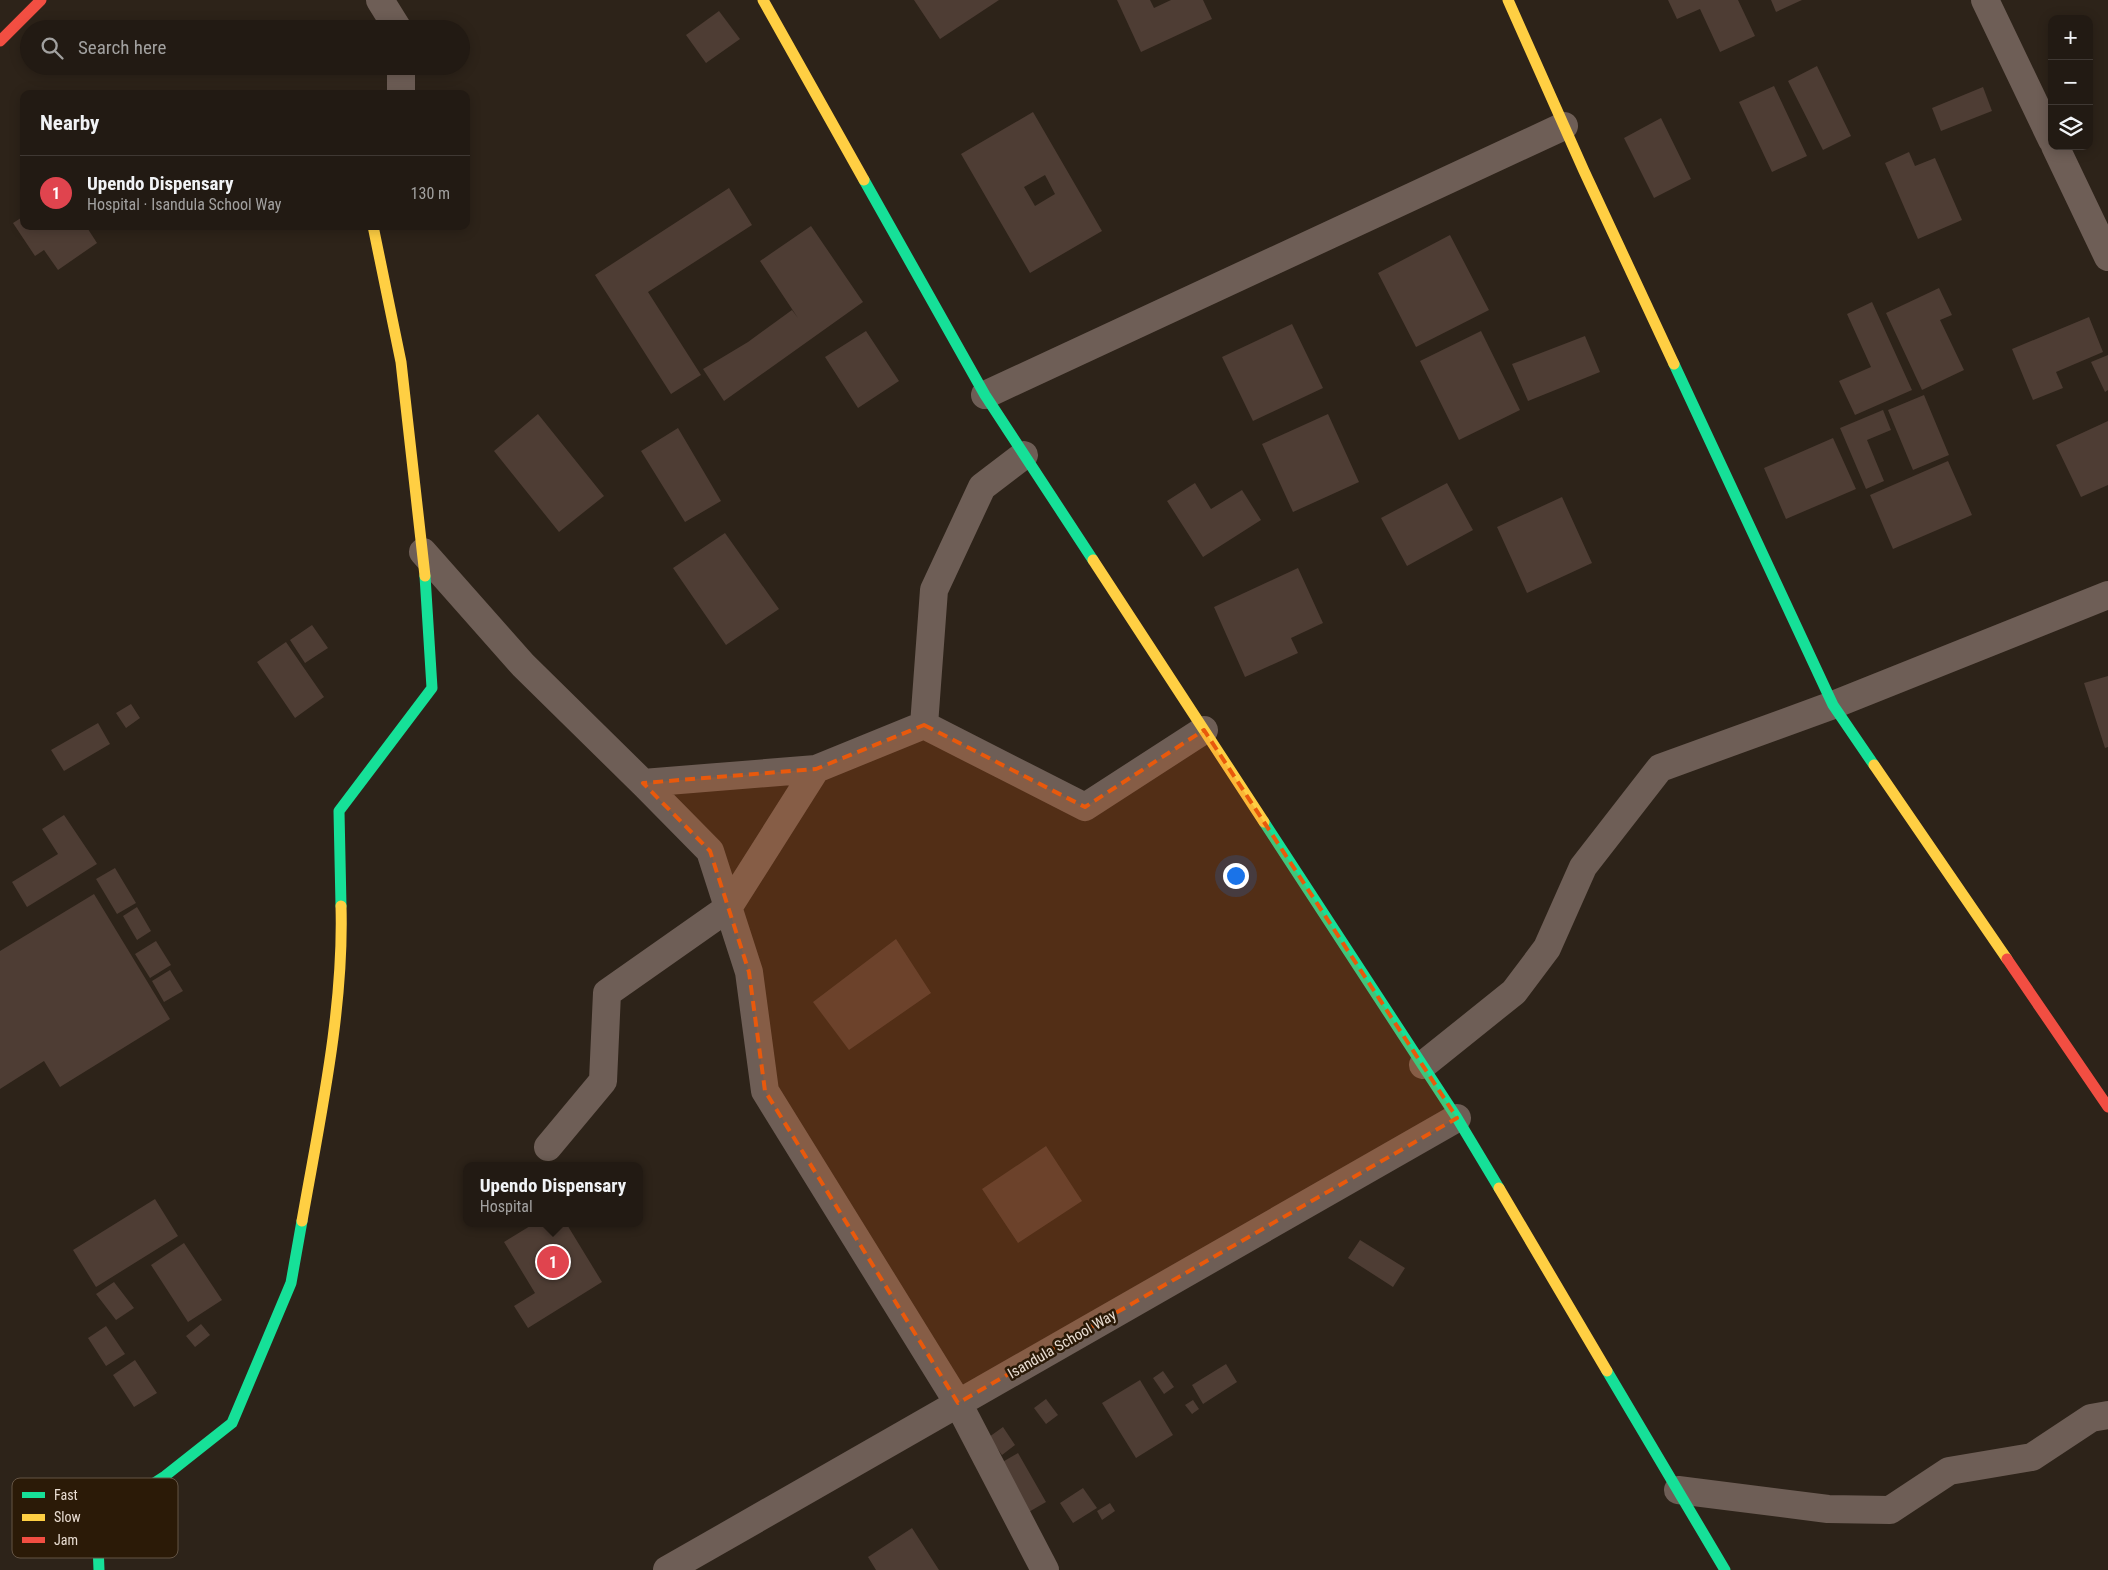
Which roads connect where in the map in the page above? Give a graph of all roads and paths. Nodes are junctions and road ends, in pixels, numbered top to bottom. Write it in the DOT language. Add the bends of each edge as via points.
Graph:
graph roads {
  1 [pos="41,0"];
  2 [pos="380,0"];
  3 [pos="763,0"];
  4 [pos="1508,0"];
  5 [pos="1984,0"];
  6 [pos="21,20"];
  7 [pos="392,20"];
  8 [pos="20,22"];
  9 [pos="0,42"];
  10 [pos="401,75"];
  11 [pos="401,90"];
  12 [pos="1564,126"];
  13 [pos="2048,132"];
  14 [pos="2057,150"];
  15 [pos="374,230"];
  16 [pos="2108,257"];
  17 [pos="985,395"];
  18 [pos="1024,455"];
  19 [pos="422,552"];
  20 [pos="2108,595"];
  21 [pos="1833,705"];
  22 [pos="924,725"];
  23 [pos="1204,730"];
  24 [pos="816,768"];
  25 [pos="643,783"];
  26 [pos="728,908"];
  27 [pos="1423,1065"];
  28 [pos="2108,1107"];
  29 [pos="1457,1118"];
  30 [pos="548,1147"];
  31 [pos="958,1403"];
  32 [pos="2108,1415"];
  33 [pos="162,1478"];
  34 [pos="1678,1490"];
  35 [pos="667,1570"];
  36 [pos="1045,1570"];
  37 [pos="1725,1570"];
  1 -- 6 [label="street"];
  2 -- 7 [label="street"];
  3 -- 17 [label="street"];
  4 -- 12 [label="street"];
  5 -- 13 [label="street"];
  8 -- 9 [label="street"];
  10 -- 11 [label="street"];
  12 -- 17 [label="street"];
  12 -- 21 [label="street"];
  14 -- 16 [label="street"];
  15 -- 19 [label="street" via="401,362"];
  17 -- 18 [label="street"];
  18 -- 22 [label="street" via="982,487 934,590"];
  18 -- 23 [label="street"];
  19 -- 25 [label="street" via="523,665"];
  19 -- 33 [label="street" via="432,688 339,811 342,938 329,1067 291,1283 232,1423"];
  20 -- 21 [label="street"];
  21 -- 27 [label="street" via="1660,768 1583,867 1547,948 1514,992"];
  21 -- 28 [label="street"];
  22 -- 23 [label="street" via="1085,807"];
  22 -- 24 [label="street"];
  23 -- 27 [label="street"];
  24 -- 25 [label="street"];
  24 -- 26 [label="street"];
  25 -- 26 [label="street" via="710,851"];
  26 -- 30 [label="street" via="607,993 602,1080"];
  26 -- 31 [label="street" via="749,972 765,1091"];
  27 -- 29 [label="street"];
  29 -- 31 [label="street, Isandula School Way"];
  29 -- 34 [label="street"];
  31 -- 35 [label="street, Isandula School Way"];
  31 -- 36 [label="street"];
  32 -- 34 [label="street" via="2091,1418 2032,1457 1949,1471 1890,1510 1828,1509"];
  34 -- 37 [label="street"];
}
